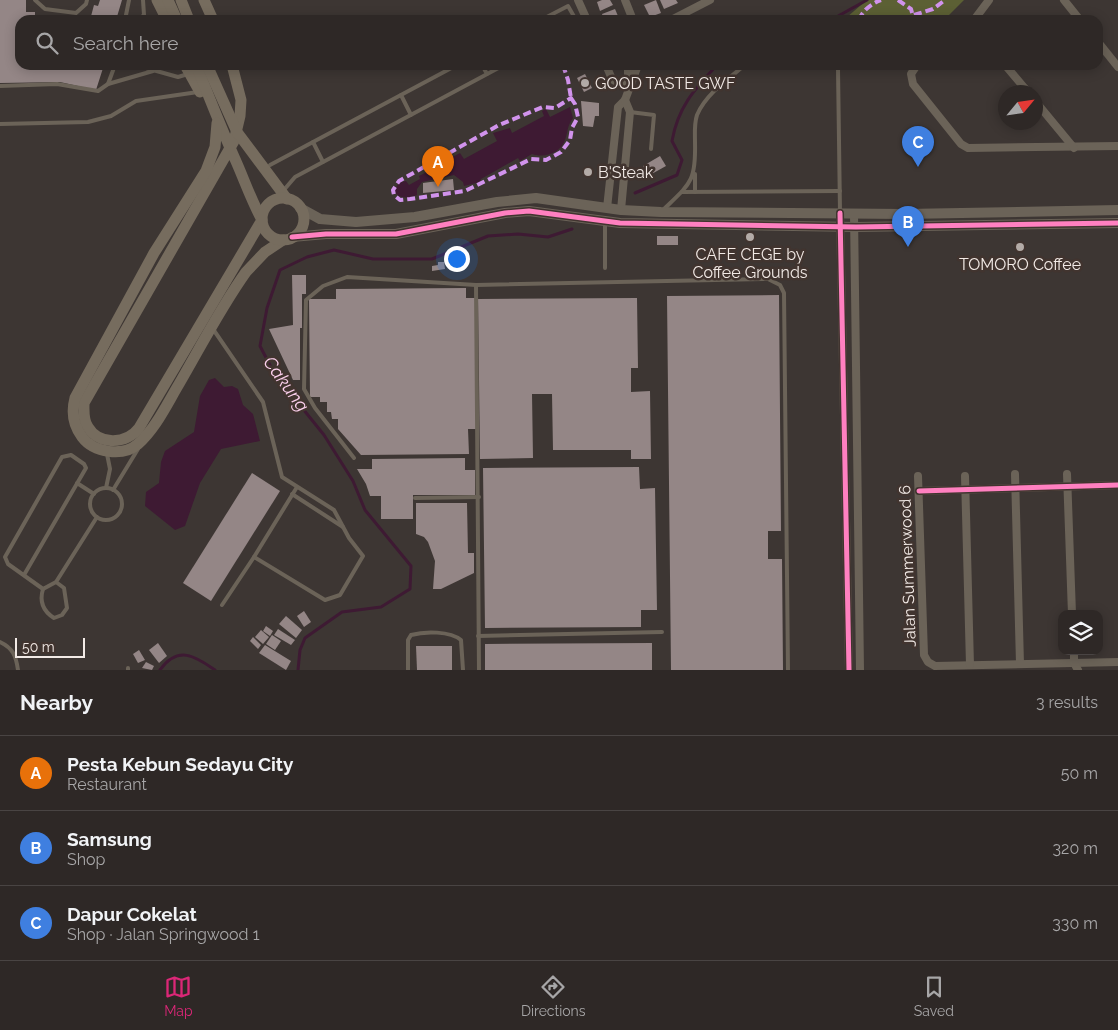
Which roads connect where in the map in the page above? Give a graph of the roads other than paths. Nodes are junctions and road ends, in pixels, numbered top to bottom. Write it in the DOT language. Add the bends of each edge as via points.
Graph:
graph roads {
  1 [pos="35,0"];
  2 [pos="87,0"];
  3 [pos="128,0"];
  4 [pos="143,0"];
  5 [pos="157,0"];
  6 [pos="168,0"];
  7 [pos="181,0"];
  8 [pos="204,0"];
  9 [pos="578,0"];
  10 [pos="625,0"];
  11 [pos="689,0"];
  12 [pos="710,0"];
  13 [pos="990,0"];
  14 [pos="1064,0"];
  15 [pos="693,9"];
  16 [pos="126,15"];
  17 [pos="144,15"];
  18 [pos="164,15"];
  19 [pos="175,15"];
  20 [pos="187,15"];
  21 [pos="211,15"];
  22 [pos="551,15"];
  23 [pos="573,15"];
  24 [pos="586,15"];
  25 [pos="632,15"];
  26 [pos="681,15"];
  27 [pos="978,15"];
  28 [pos="1076,15"];
  29 [pos="1103,48"];
  30 [pos="1118,67"];
  31 [pos="113,70"];
  32 [pos="150,70"];
  33 [pos="191,70"];
  34 [pos="197,70"];
  35 [pos="198,70"];
  36 [pos="199,70"];
  37 [pos="233,70"];
  38 [pos="448,70"];
  39 [pos="485,70"];
  40 [pos="495,70"];
  41 [pos="608,70"];
  42 [pos="628,70"];
  43 [pos="636,70"];
  44 [pos="739,70"];
  45 [pos="838,70"];
  46 [pos="914,70"];
  47 [pos="1009,70"];
  48 [pos="153,71"];
  49 [pos="487,74"];
  50 [pos="108,84"];
  51 [pos="1022,85"];
  52 [pos="0,86"];
  53 [pos="628,88"];
  54 [pos="200,91"];
  55 [pos="401,95"];
  56 [pos="625,100"];
  57 [pos="210,102"];
  58 [pos="1043,110"];
  59 [pos="630,112"];
  60 [pos="411,114"];
  61 [pos="216,119"];
  62 [pos="0,124"];
  63 [pos="237,132"];
  64 [pos="313,142"];
  65 [pos="1118,146"];
  66 [pos="1074,148"];
  67 [pos="230,149"];
  68 [pos="652,149"];
  69 [pos="324,162"];
  70 [pos="270,165"];
  71 [pos="695,174"];
  72 [pos="840,191"];
  73 [pos="682,192"];
  74 [pos="695,192"];
  75 [pos="284,196"];
  76 [pos="300,208"];
  77 [pos="607,208"];
  78 [pos="621,210"];
  79 [pos="1118,210"];
  80 [pos="661,212"];
  81 [pos="840,213"];
  82 [pos="854,214"];
  83 [pos="262,220"];
  84 [pos="605,221"];
  85 [pos="620,223"];
  86 [pos="1118,223"];
  87 [pos="841,226"];
  88 [pos="856,227"];
  89 [pos="287,238"];
  90 [pos="152,256"];
  91 [pos="165,264"];
  92 [pos="605,268"];
  93 [pos="476,285"];
  94 [pos="208,322"];
  95 [pos="147,434"];
  96 [pos="106,451"];
  97 [pos="354,458"];
  98 [pos="857,462"];
  99 [pos="846,463"];
  100 [pos="1015,474"];
  101 [pos="1067,474"];
  102 [pos="918,476"];
  103 [pos="965,476"];
  104 [pos="77,483"];
  105 [pos="1118,485"];
  106 [pos="1067,486"];
  107 [pos="297,487"];
  108 [pos="106,488"];
  109 [pos="1015,488"];
  110 [pos="966,489"];
  111 [pos="113,490"];
  112 [pos="919,491"];
  113 [pos="94,494"];
  114 [pos="292,494"];
  115 [pos="479,497"];
  116 [pos="415,498"];
  117 [pos="97,518"];
  118 [pos="343,527"];
  119 [pos="254,557"];
  120 [pos="24,575"];
  121 [pos="56,582"];
  122 [pos="43,589"];
  123 [pos="222,606"];
  124 [pos="1072,610"];
  125 [pos="662,632"];
  126 [pos="478,636"];
  127 [pos="0,642"];
  128 [pos="1074,655"];
  129 [pos="1118,662"];
  130 [pos="1020,664"];
  131 [pos="970,665"];
  132 [pos="1074,668"];
  133 [pos="18,670"];
  134 [pos="408,670"];
  135 [pos="463,670"];
  136 [pos="479,670"];
  137 [pos="788,670"];
  138 [pos="850,670"];
  139 [pos="860,670"];
  1 -- 2 [label="lane" via="44,9 76,14"];
  3 -- 16 [label="lane"];
  4 -- 17 [label="lane"];
  5 -- 18 [label="main road"];
  6 -- 19 [label="main road"];
  7 -- 20 [label="main road"];
  8 -- 21 [label="main road"];
  9 -- 24 [label="street"];
  10 -- 25 [label="street"];
  11 -- 15 [label="street"];
  12 -- 15 [label="street"];
  13 -- 27 [label="street"];
  14 -- 28 [label="street"];
  15 -- 26 [label="street"];
  22 -- 23 [label="lane" via="568,6"];
  29 -- 30 [label="street"];
  31 -- 50 [label="lane"];
  32 -- 48 [label="lane"];
  33 -- 48 [label="lane" via="178,77"];
  34 -- 54 [label="main road"];
  35 -- 57 [label="main road"];
  36 -- 63 [label="main road"];
  37 -- 63 [label="main road" via="240,100"];
  38 -- 55 [label="lane"];
  39 -- 49 [label="lane"];
  40 -- 49 [label="lane"];
  41 -- 53 [label="street" via="612,79"];
  42 -- 53 [label="street"];
  43 -- 53 [label="street"];
  44 -- 71 [label="lane" via="708,96 697,115 694,126"];
  45 -- 72 [label="lane"];
  46 -- 66 [label="street" via="913,84 968,148"];
  47 -- 51 [label="street"];
  48 -- 50 [label="lane"];
  49 -- 60 [label="lane"];
  50 -- 52 [label="lane" via="98,91 57,84"];
  53 -- 56 [label="street"];
  54 -- 57 [label="main road"];
  54 -- 62 [label="lane" via="136,100 111,116 88,122"];
  55 -- 60 [label="lane"];
  55 -- 64 [label="lane"];
  56 -- 59 [label="street"];
  56 -- 77 [label="street" via="618,107"];
  57 -- 61 [label="main road"];
  58 -- 66 [label="street"];
  59 -- 68 [label="lane" via="654,115"];
  59 -- 78 [label="street"];
  60 -- 69 [label="lane"];
  61 -- 67 [label="main road"];
  61 -- 90 [label="main road" via="216,138 210,162"];
  63 -- 67 [label="main road"];
  63 -- 75 [label="main road"];
  64 -- 69 [label="lane"];
  64 -- 70 [label="lane"];
  65 -- 66 [label="street"];
  67 -- 83 [label="main road"];
  67 -- 91 [label="main road"];
  69 -- 75 [label="lane" via="295,177"];
  71 -- 73 [label="lane"];
  71 -- 74 [label="lane"];
  72 -- 74 [label="lane"];
  72 -- 81 [label="lane"];
  73 -- 74 [label="lane"];
  73 -- 80 [label="lane"];
  75 -- 76 [label="main road"];
  75 -- 83 [label="main road" via="269,203"];
  76 -- 77 [label="street" via="320,219 356,222 415,217 536,198"];
  76 -- 89 [label="main road" via="302,224"];
  77 -- 78 [label="street"];
  77 -- 84 [label="street"];
  78 -- 80 [label="street"];
  78 -- 85 [label="street"];
  79 -- 82 [label="street"];
  80 -- 81 [label="street"];
  81 -- 82 [label="street"];
  81 -- 87 [label="street"];
  82 -- 88 [label="street"];
  83 -- 89 [label="main road" via="269,234"];
  83 -- 94 [label="main road"];
  84 -- 85 [label="street"];
  84 -- 89 [label="street" via="528,210 396,234 326,234"];
  84 -- 92 [label="lane"];
  85 -- 87 [label="street"];
  86 -- 88 [label="street"];
  87 -- 88 [label="street"];
  87 -- 99 [label="street"];
  88 -- 98 [label="street"];
  89 -- 94 [label="main road" via="265,252 246,272"];
  90 -- 91 [label="main road"];
  90 -- 96 [label="main road" via="74,403 73,420 78,432 92,446"];
  91 -- 94 [label="main road" via="84,403 85,419 93,433 116,441 135,433"];
  93 -- 97 [label="lane" via="347,277 323,286 306,300 304,389"];
  93 -- 115 [label="lane"];
  93 -- 137 [label="lane" via="768,279 780,285 784,302"];
  94 -- 95 [label="main road"];
  94 -- 107 [label="lane" via="263,402 279,471 285,481"];
  95 -- 96 [label="main road" via="133,447"];
  95 -- 111 [label="lane"];
  96 -- 108 [label="lane" via="110,469"];
  98 -- 99 [label="street"];
  98 -- 139 [label="street"];
  99 -- 138 [label="street"];
  100 -- 109 [label="street"];
  101 -- 106 [label="street"];
  102 -- 112 [label="street, Jalan Summerwood 6"];
  103 -- 110 [label="street"];
  104 -- 113 [label="lane"];
  104 -- 120 [label="lane"];
  104 -- 120 [label="lane" via="86,465 66,455 7,553 8,564"];
  105 -- 106 [label="street"];
  106 -- 109 [label="street"];
  106 -- 124 [label="street"];
  107 -- 114 [label="lane"];
  107 -- 118 [label="lane" via="334,510"];
  108 -- 111 [label="lane"];
  108 -- 113 [label="lane"];
  109 -- 110 [label="street"];
  109 -- 130 [label="street"];
  110 -- 112 [label="street"];
  110 -- 131 [label="street"];
  111 -- 117 [label="lane" via="121,498 120,511 110,520"];
  112 -- 131 [label="street, Jalan Summerwood 6" via="924,655 935,666"];
  113 -- 117 [label="lane" via="90,506"];
  114 -- 118 [label="lane"];
  114 -- 119 [label="lane"];
  115 -- 116 [label="lane"];
  115 -- 126 [label="lane"];
  117 -- 121 [label="lane"];
  118 -- 119 [label="lane" via="363,559 340,595 334,598 322,600"];
  119 -- 123 [label="lane"];
  120 -- 122 [label="lane"];
  121 -- 122 [label="lane"];
  121 -- 122 [label="lane" via="64,588 67,598 67,608 62,615 54,618 46,614 42,605"];
  125 -- 126 [label="lane"];
  126 -- 136 [label="lane"];
  127 -- 133 [label="lane" via="8,645 14,654"];
  128 -- 132 [label="street"];
  129 -- 132 [label="street"];
  130 -- 131 [label="street"];
  130 -- 132 [label="street"];
  134 -- 135 [label="lane" via="408,640 418,633 455,635 461,640"];
}
